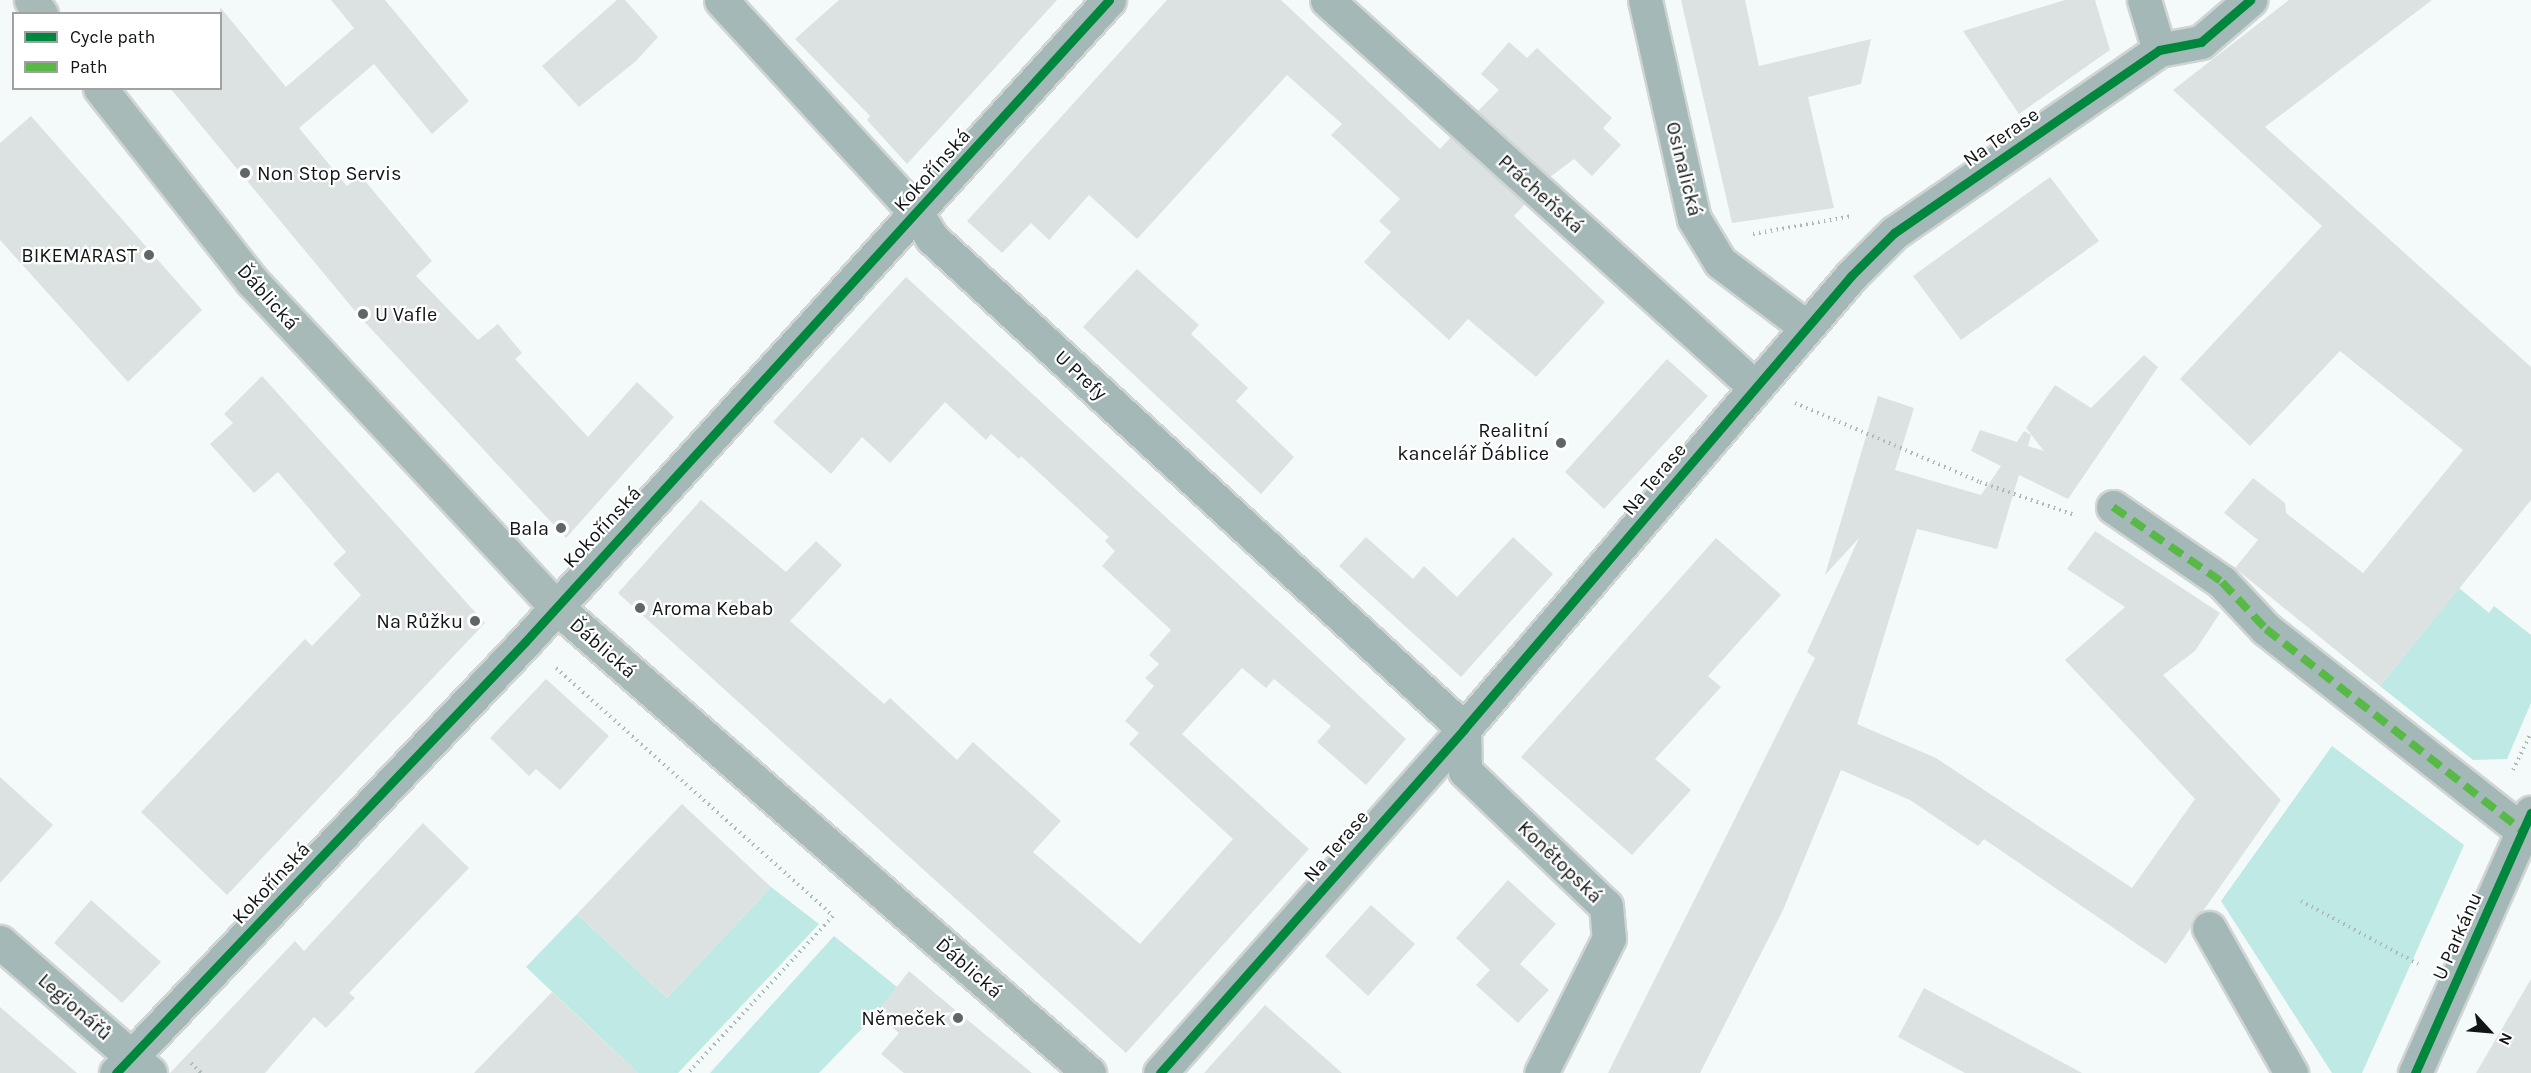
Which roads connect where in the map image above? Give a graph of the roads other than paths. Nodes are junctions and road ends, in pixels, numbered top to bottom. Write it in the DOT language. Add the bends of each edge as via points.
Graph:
graph roads {
  1 [pos="721,0"];
  2 [pos="1109,0"];
  3 [pos="1327,0"];
  4 [pos="1645,0"];
  5 [pos="2144,0"];
  6 [pos="2250,0"];
  7 [pos="2159,50"];
  8 [pos="102,90"];
  9 [pos="917,214"];
  10 [pos="1806,327"];
  11 [pos="1756,387"];
  12 [pos="2113,507"];
  13 [pos="554,605"];
  14 [pos="1464,729"];
  15 [pos="2527,822"];
  16 [pos="2209,928"];
  17 [pos="0,942"];
  18 [pos="133,1068"];
  19 [pos="1089,1073"];
  20 [pos="1160,1073"];
  21 [pos="1541,1073"];
  22 [pos="2291,1073"];
  23 [pos="2415,1073"];
  1 -- 9 [label="street, U Prefy"];
  2 -- 9 [label="street, Kokořínská"];
  3 -- 11 [label="street, Prácheňská"];
  4 -- 10 [label="street, Osinalická" via="1694,219 1720,262"];
  5 -- 7 [label="street"];
  6 -- 7 [label="street, Na Terase" via="2200,42"];
  7 -- 10 [label="street, Na Terase" via="1894,233"];
  8 -- 13 [label="main road, Ďáblická" via="252,281"];
  9 -- 13 [label="street, Kokořínská"];
  9 -- 14 [label="street, U Prefy" via="932,238"];
  10 -- 11 [label="street, Na Terase"];
  11 -- 14 [label="street, Na Terase"];
  12 -- 15 [label="street" via="2222,582 2266,629 2495,809"];
  13 -- 18 [label="street, Kokořínská" via="525,642"];
  13 -- 19 [label="main road, Ďáblická"];
  14 -- 20 [label="street, Na Terase"];
  14 -- 21 [label="street, Konětopská" via="1465,771 1606,906 1608,938"];
  15 -- 23 [label="street, U Parkánu"];
  16 -- 22 [label="street"];
  17 -- 18 [label="street, Legionářů"];
}
